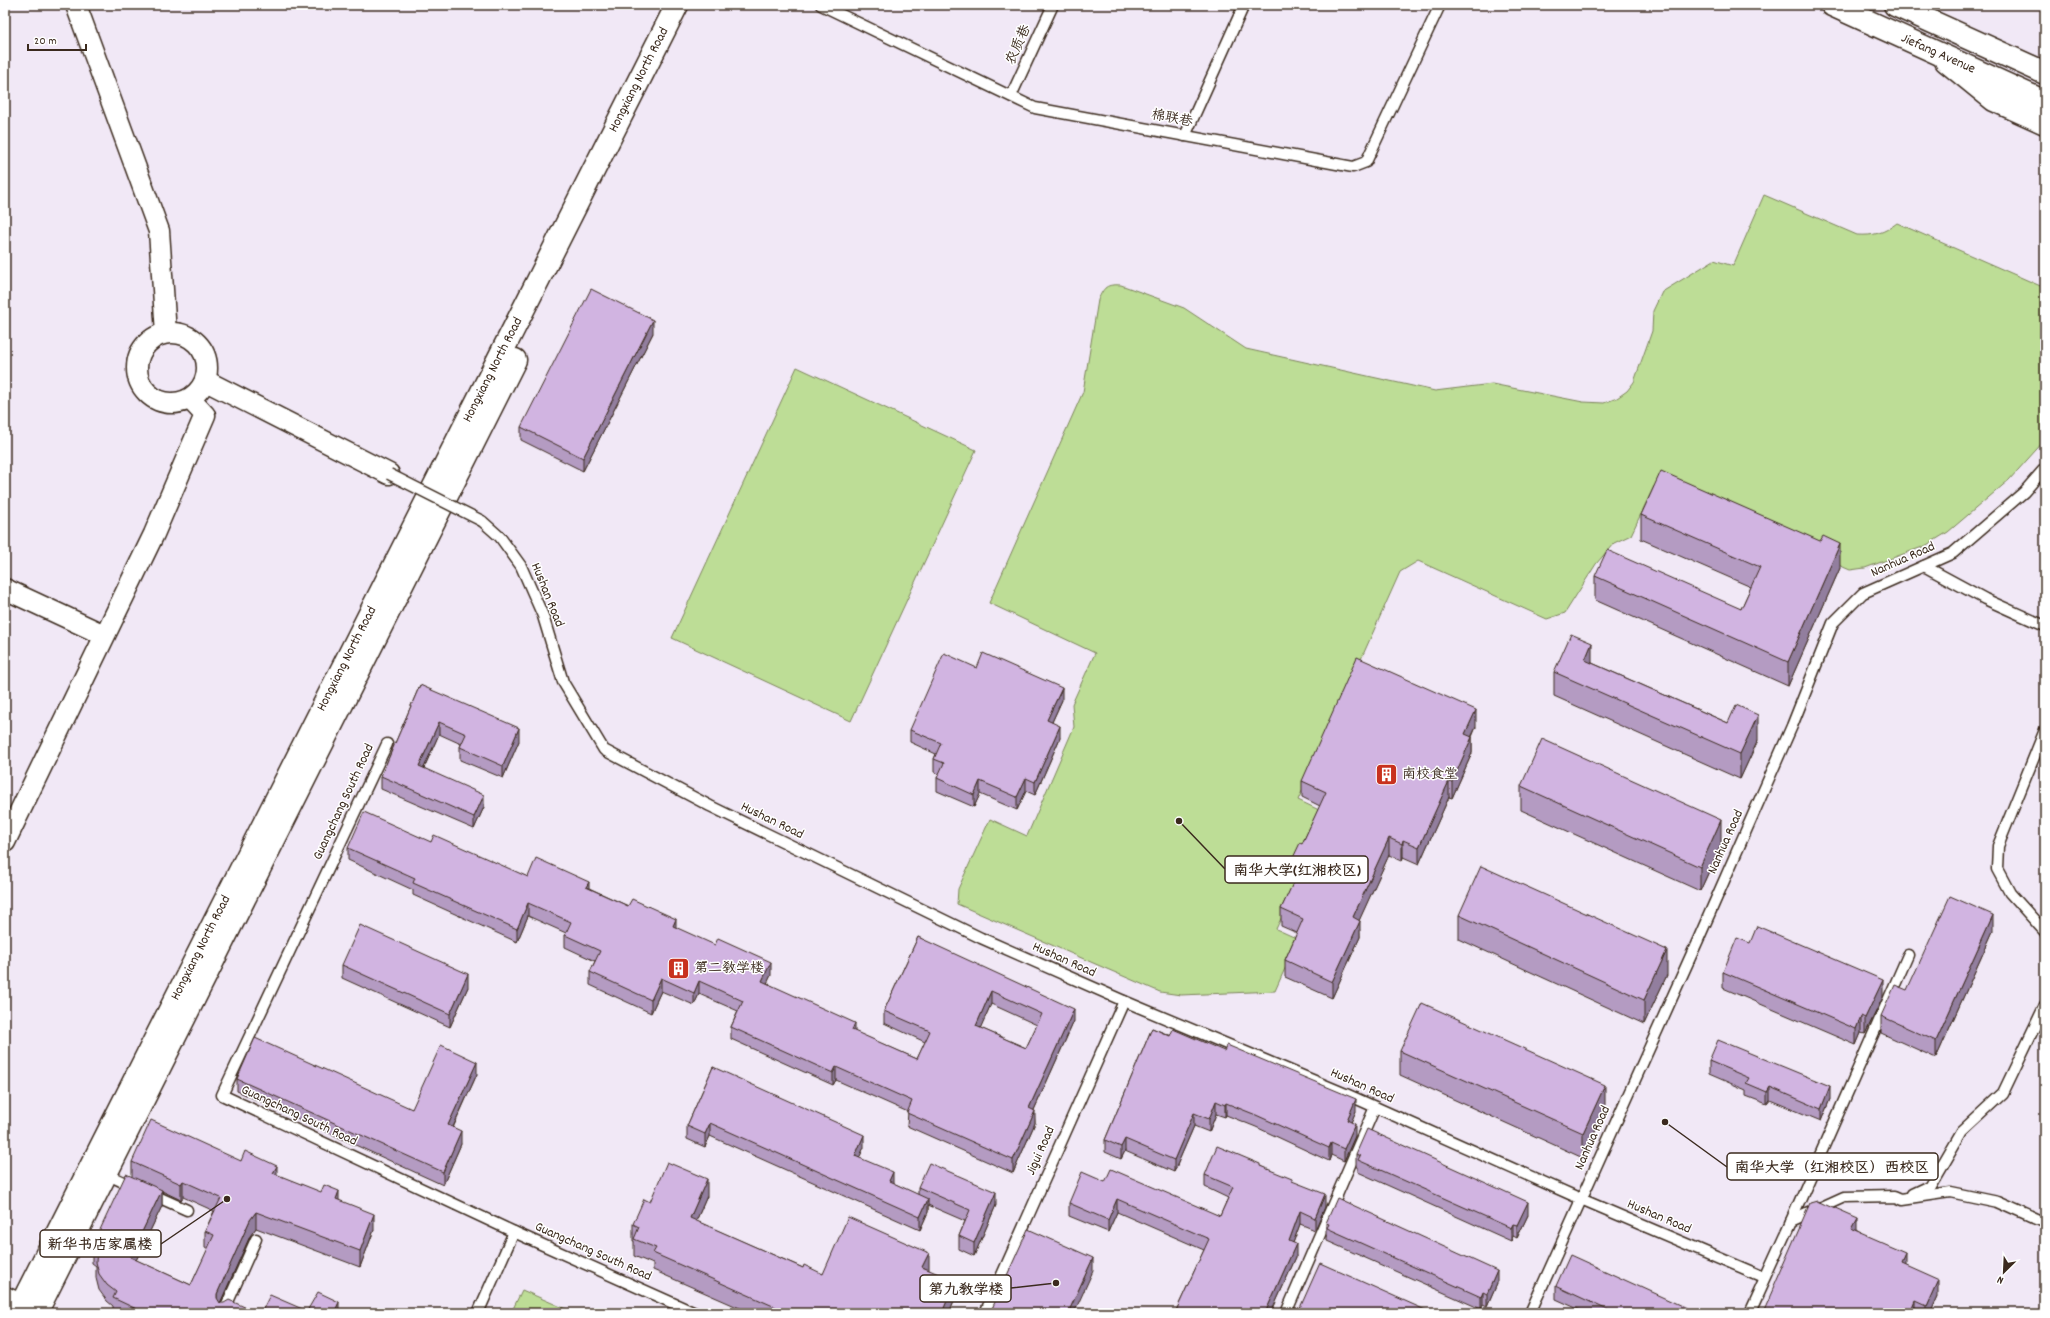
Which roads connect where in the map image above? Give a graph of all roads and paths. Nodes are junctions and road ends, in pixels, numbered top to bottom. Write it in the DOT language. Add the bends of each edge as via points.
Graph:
graph roads {
  1 [pos="76,5"];
  2 [pos="677,5"];
  3 [pos="694,5"];
  4 [pos="821,5"];
  5 [pos="1053,5"];
  6 [pos="1244,5"];
  7 [pos="1440,5"];
  8 [pos="1832,5"];
  9 [pos="1894,5"];
  10 [pos="1934,52"];
  11 [pos="2045,73"];
  12 [pos="1011,96"];
  13 [pos="2045,102"];
  14 [pos="2045,123"];
  15 [pos="1185,136"];
  16 [pos="166,333"];
  17 [pos="206,381"];
  18 [pos="190,399"];
  19 [pos="2045,468"];
  20 [pos="389,474"];
  21 [pos="1924,566"];
  22 [pos="5,589"];
  23 [pos="2045,626"];
  24 [pos="104,635"];
  25 [pos="2045,730"];
  26 [pos="387,744"];
  27 [pos="5,842"];
  28 [pos="2045,932"];
  29 [pos="1908,955"];
  30 [pos="1124,1001"];
  31 [pos="2045,1005"];
  32 [pos="1375,1107"];
  33 [pos="106,1174"];
  34 [pos="1902,1198"];
  35 [pos="1581,1199"];
  36 [pos="187,1210"];
  37 [pos="1791,1221"];
  38 [pos="2045,1224"];
  39 [pos="514,1232"];
  40 [pos="256,1239"];
  41 [pos="1764,1277"];
  42 [pos="26,1309"];
  43 [pos="222,1313"];
  44 [pos="478,1313"];
  45 [pos="695,1313"];
  46 [pos="985,1313"];
  47 [pos="1286,1313"];
  48 [pos="1530,1313"];
  49 [pos="1748,1313"];
  1 -- 16 [label="street" via="158,231"];
  2 -- 42 [label="main road, Hongxiang North Road"];
  3 -- 33 [label="main road, Hongxiang North Road"];
  4 -- 12 [label="lane, 棉联巷"];
  5 -- 12 [label="lane, 农质巷"];
  6 -- 15 [label="lane"];
  7 -- 15 [label="lane, 棉联巷" via="1366,162 1353,168"];
  8 -- 10 [label="main road, Jiefang Avenue"];
  9 -- 11 [label="main road, Jiefang Avenue"];
  10 -- 13 [label="main road, Jiefang Avenue"];
  10 -- 14 [label="main road" via="1994,100"];
  12 -- 15 [label="lane, 棉联巷" via="1035,108"];
  16 -- 17 [label="street" via="190,338 200,346 206,357"];
  16 -- 18 [label="street" via="145,345 137,365 138,376 149,395 158,401 168,404"];
  17 -- 18 [label="street" via="200,392"];
  17 -- 20 [label="street"];
  18 -- 24 [label="street" via="205,415 154,534"];
  19 -- 21 [label="lane, Nanhua Road" via="2024,492 1953,553"];
  20 -- 30 [label="lane, Hushan Road, bridge" via="482,521 500,537 521,566 543,616 563,682 604,750 710,806 974,934"];
  21 -- 23 [label="lane" via="1985,599"];
  21 -- 35 [label="lane, Nanhua Road" via="1863,593 1833,623 1770,776"];
  22 -- 24 [label="street"];
  24 -- 27 [label="street"];
  25 -- 28 [label="lane" via="1998,846 1997,869 2010,892"];
  26 -- 39 [label="lane, Guangchang South Road" via="222,1096"];
  29 -- 37 [label="lane"];
  30 -- 32 [label="lane, Hushan Road"];
  30 -- 46 [label="lane, Jigui Road"];
  31 -- 34 [label="lane" via="2003,1093 1962,1132 1930,1186"];
  32 -- 35 [label="lane, Hushan Road"];
  32 -- 47 [label="lane"];
  33 -- 36 [label="lane"];
  33 -- 42 [label="main road, Hongxiang North Road"];
  34 -- 37 [label="lane" via="1844,1197"];
  34 -- 38 [label="lane" via="1950,1192 1998,1202"];
  35 -- 41 [label="lane, Hushan Road"];
  35 -- 48 [label="lane, Nanhua Road"];
  37 -- 41 [label="lane"];
  39 -- 44 [label="lane"];
  39 -- 45 [label="lane, Guangchang South Road"];
  40 -- 43 [label="lane"];
  41 -- 49 [label="lane"];
}
